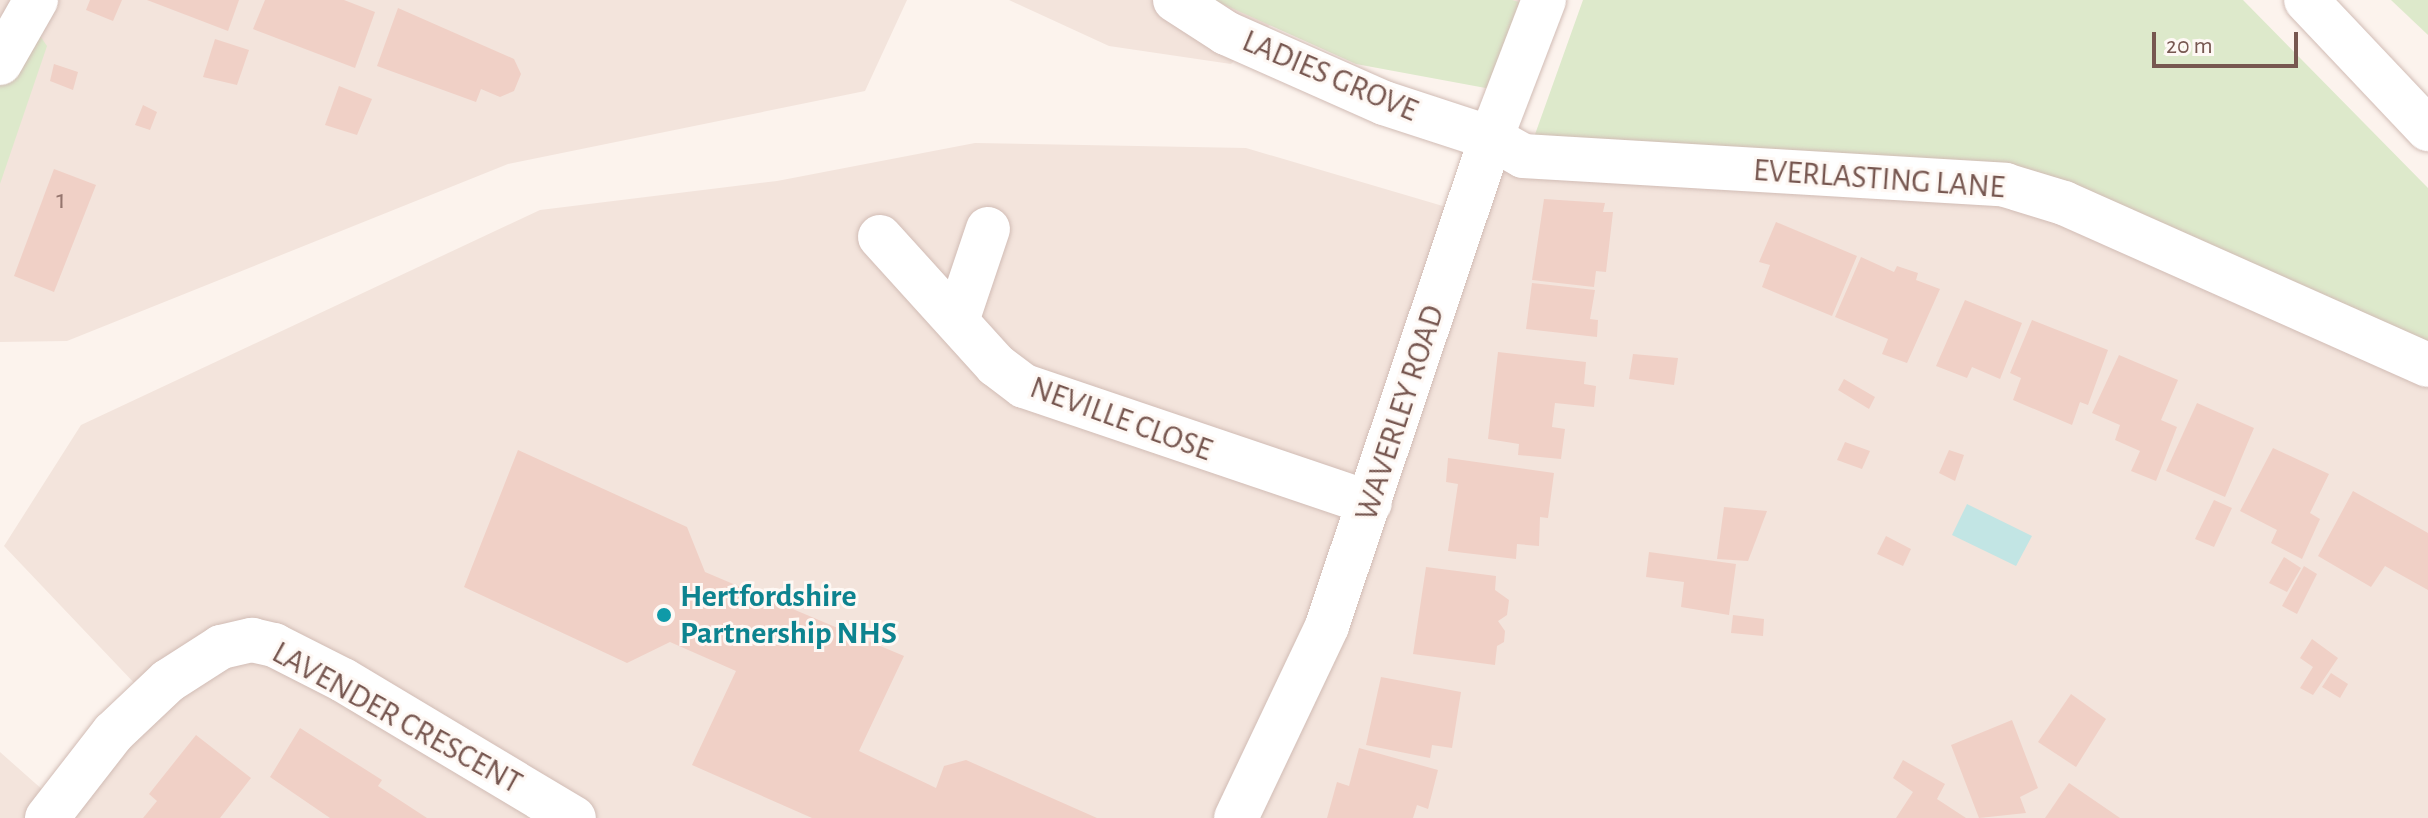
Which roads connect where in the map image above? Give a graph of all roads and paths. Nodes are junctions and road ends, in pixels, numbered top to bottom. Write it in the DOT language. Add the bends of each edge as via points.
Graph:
graph roads {
  1 [pos="36,0"];
  2 [pos="1175,0"];
  3 [pos="1544,0"];
  4 [pos="2306,0"];
  5 [pos="0,63"];
  6 [pos="2428,129"];
  7 [pos="1491,138"];
  8 [pos="988,229"];
  9 [pos="880,237"];
  10 [pos="957,321"];
  11 [pos="2428,365"];
  12 [pos="1370,503"];
  13 [pos="47,818"];
  14 [pos="574,818"];
  15 [pos="1236,818"];
  1 -- 5 [label="street"];
  2 -- 7 [label="street, LADIES GROVE" via="1226,33 1356,90"];
  3 -- 7 [label="street, WAVERLEY ROAD"];
  4 -- 6 [label="street"];
  7 -- 11 [label="street, EVERLASTING LANE" via="1523,156 2005,185 2064,203"];
  7 -- 12 [label="street, WAVERLEY ROAD"];
  8 -- 10 [label="street"];
  9 -- 10 [label="street, NEVILLE CLOSE"];
  10 -- 12 [label="street, NEVILLE CLOSE" via="996,365 1040,394"];
  12 -- 15 [label="street, WAVERLEY ROAD" via="1327,626"];
  13 -- 14 [label="street, LAVENDER CRESCENT" via="113,733 168,681 221,647 252,640 274,645 343,680"];
}
